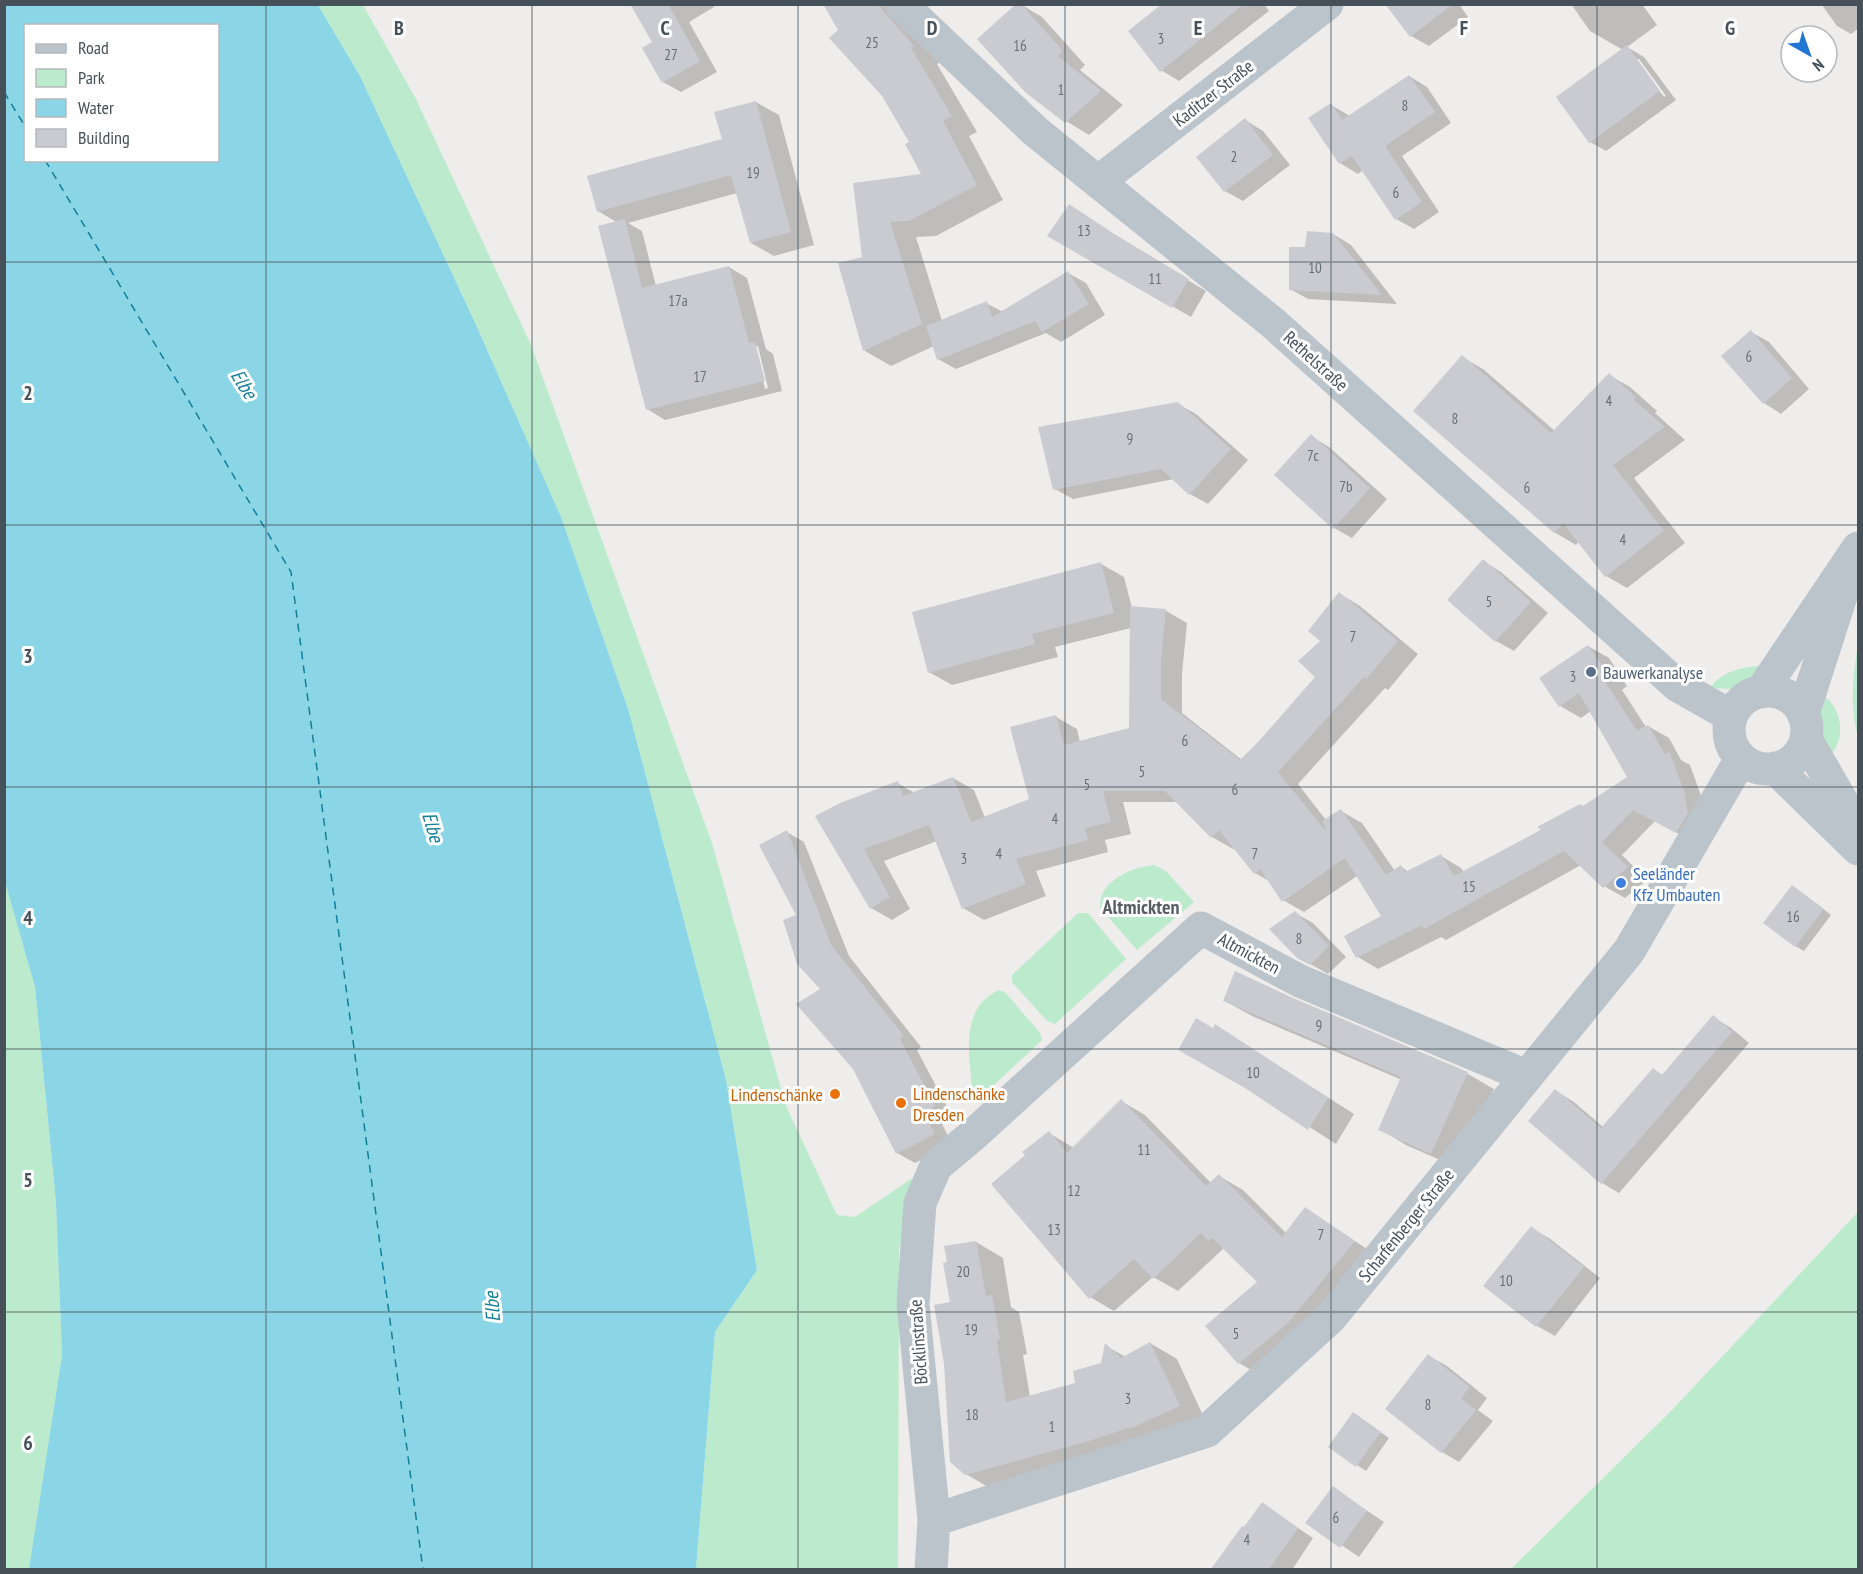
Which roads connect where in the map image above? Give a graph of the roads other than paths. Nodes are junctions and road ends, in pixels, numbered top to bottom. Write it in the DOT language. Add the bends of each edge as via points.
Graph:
graph roads {
  1 [pos="901,4"];
  2 [pos="1327,4"];
  3 [pos="1098,182"];
  4 [pos="1857,550"];
  5 [pos="1761,692"];
  6 [pos="1731,716"];
  7 [pos="1804,726"];
  8 [pos="1741,759"];
  9 [pos="1775,768"];
  10 [pos="1858,829"];
  11 [pos="1858,849"];
  12 [pos="1526,1076"];
  13 [pos="936,1166"];
  14 [pos="934,1520"];
  15 [pos="931,1569"];
  1 -- 3 [label="street, Rethelstraße" via="1035,131"];
  2 -- 3 [label="street, Kaditzer Straße"];
  3 -- 6 [label="street, Rethelstraße" via="1273,323 1678,686"];
  4 -- 5 [label="street"];
  4 -- 7 [label="street"];
  5 -- 6 [label="street" via="1748,696"];
  5 -- 7 [label="street" via="1774,691 1797,703"];
  6 -- 8 [label="street" via="1730,739"];
  7 -- 9 [label="street" via="1795,758"];
  7 -- 10 [label="street"];
  8 -- 9 [label="street" via="1757,767"];
  8 -- 12 [label="street, Scharfenberger Straße" via="1629,951"];
  9 -- 11 [label="street"];
  12 -- 13 [label="street, Altmickten" via="1300,981 1202,928"];
  12 -- 14 [label="street, Scharfenberger Straße" via="1331,1317 1207,1431"];
  13 -- 14 [label="street, Böcklinstraße" via="920,1203 913,1305"];
  14 -- 15 [label="street, Böcklinstraße"];
}
